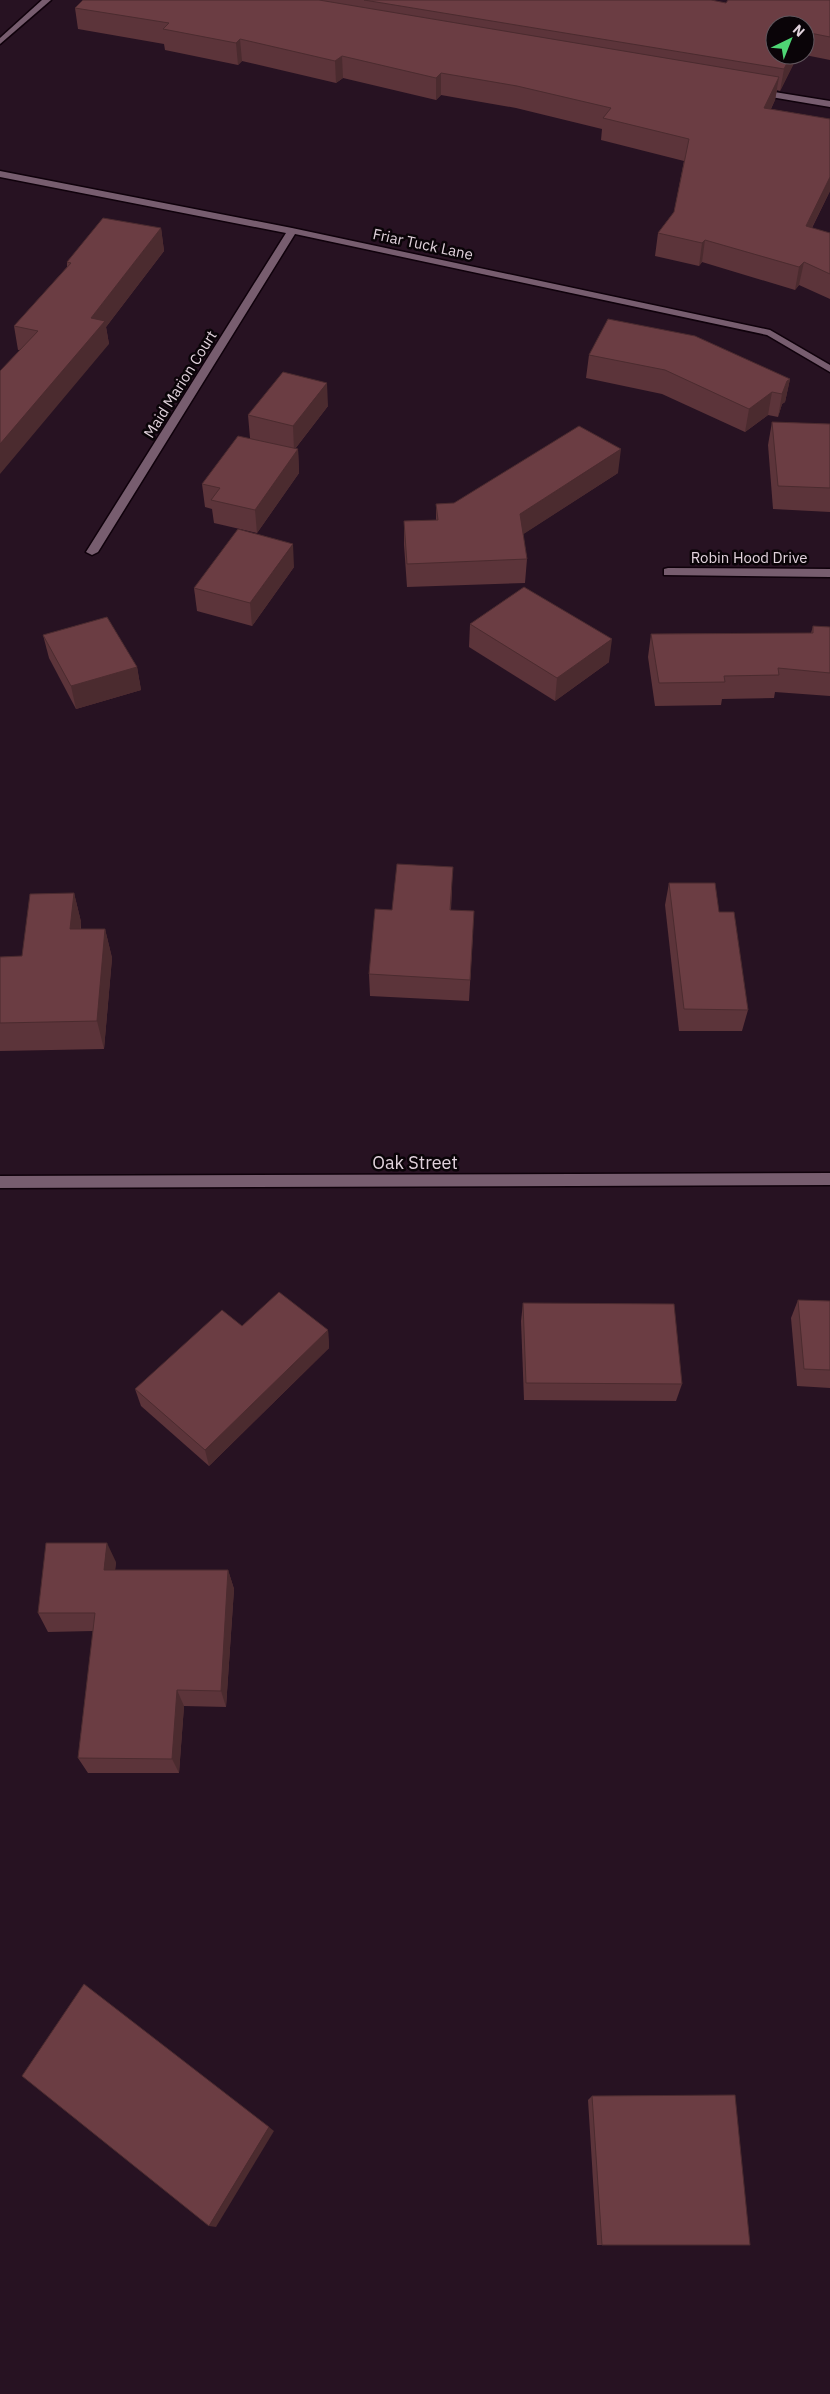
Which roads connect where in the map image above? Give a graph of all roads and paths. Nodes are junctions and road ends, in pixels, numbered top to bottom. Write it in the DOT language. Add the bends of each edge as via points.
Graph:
graph roads {
  1 [pos="47,0"];
  2 [pos="0,42"];
  3 [pos="751,91"];
  4 [pos="830,104"];
  5 [pos="0,174"];
  6 [pos="292,231"];
  7 [pos="830,369"];
  8 [pos="92,552"];
  9 [pos="668,572"];
  10 [pos="830,573"];
  11 [pos="830,1179"];
  12 [pos="0,1182"];
  1 -- 2 [label="street"];
  3 -- 4 [label="street"];
  5 -- 6 [label="street, Friar Tuck Lane"];
  6 -- 7 [label="street, Friar Tuck Lane" via="770,333"];
  6 -- 8 [label="street, Maid Marion Court"];
  9 -- 10 [label="street, Robin Hood Drive"];
  11 -- 12 [label="street, Oak Street"];
}
